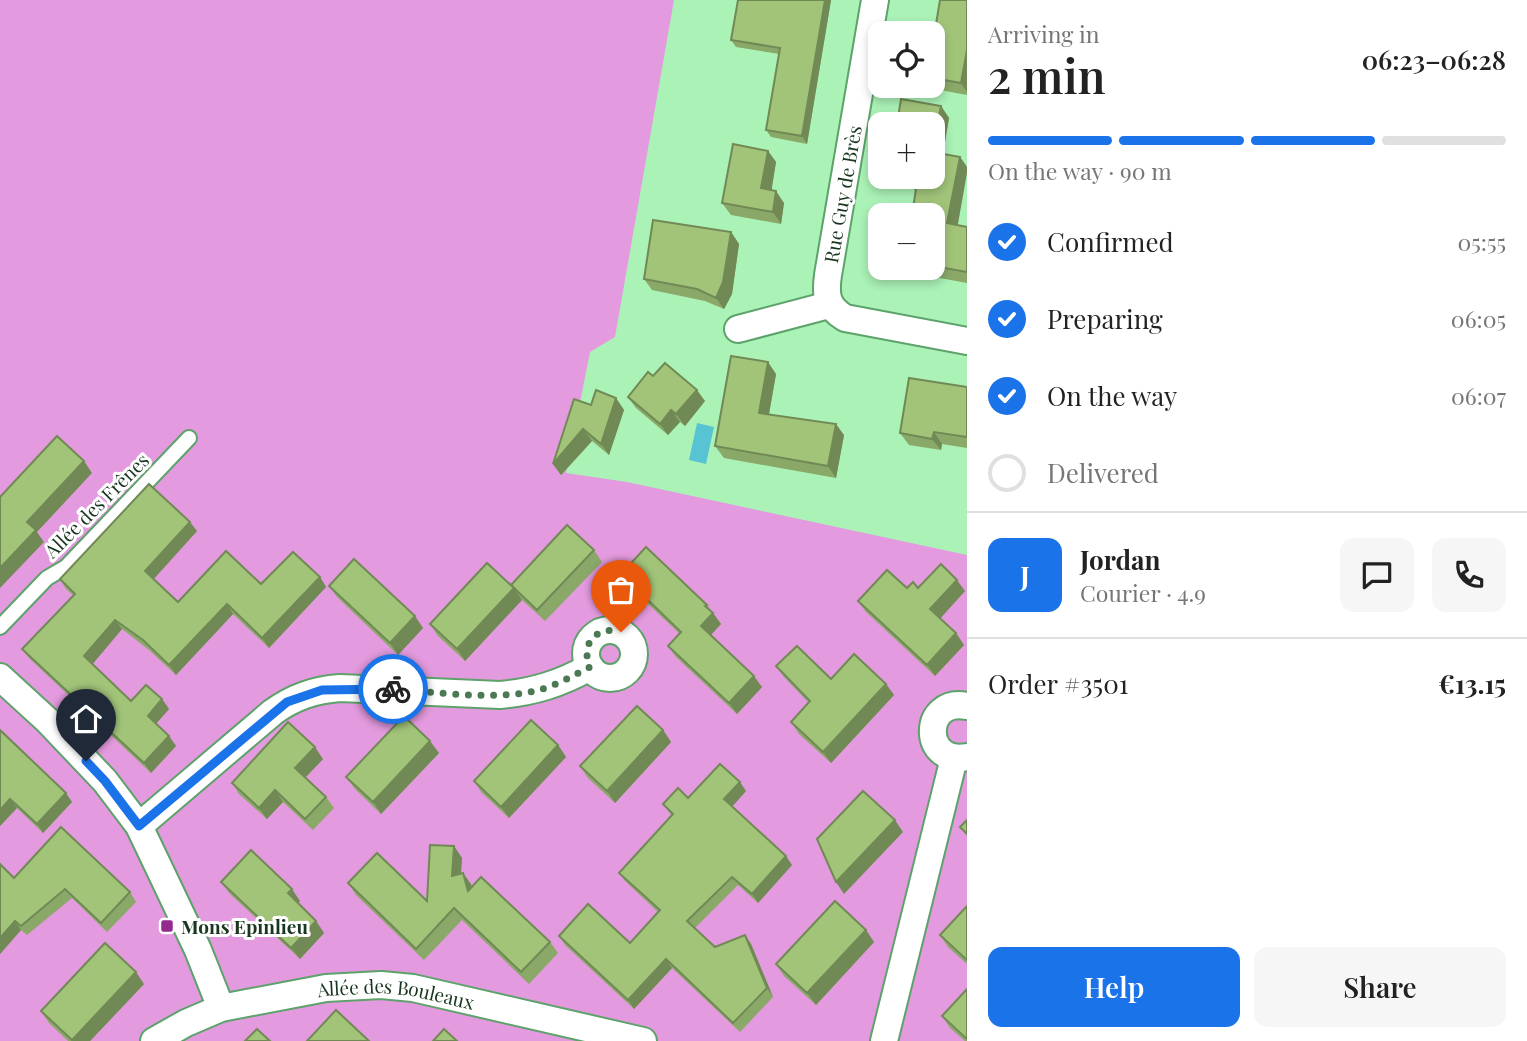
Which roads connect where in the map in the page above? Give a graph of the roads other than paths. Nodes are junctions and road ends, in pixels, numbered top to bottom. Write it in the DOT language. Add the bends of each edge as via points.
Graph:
graph roads {
  1 [pos="875,0"];
  2 [pos="829,305"];
  3 [pos="738,329"];
  4 [pos="967,341"];
  5 [pos="189,438"];
  6 [pos="0,627"];
  7 [pos="590,667"];
  8 [pos="0,677"];
  9 [pos="967,706"];
  10 [pos="961,757"];
  11 [pos="139,826"];
  12 [pos="221,1008"];
  13 [pos="154,1041"];
  14 [pos="643,1041"];
  15 [pos="884,1041"];
  1 -- 2 [label="street, Rue Guy de Brès" via="828,275"];
  2 -- 3 [label="street"];
  2 -- 4 [label="street" via="845,318"];
  5 -- 6 [label="lane, Allée des Frênes" via="66,567 47,578"];
  7 -- 11 [label="street" via="526,693 340,688 303,695 273,712"];
  8 -- 11 [label="street" via="105,781"];
  9 -- 10 [label="street" via="947,707 934,719 932,728 941,751"];
  10 -- 15 [label="street"];
  11 -- 12 [label="street"];
  12 -- 13 [label="street, Allée des Bouleaux"];
  12 -- 14 [label="street, Allée des Bouleaux" via="326,988 381,985 413,988"];
}
